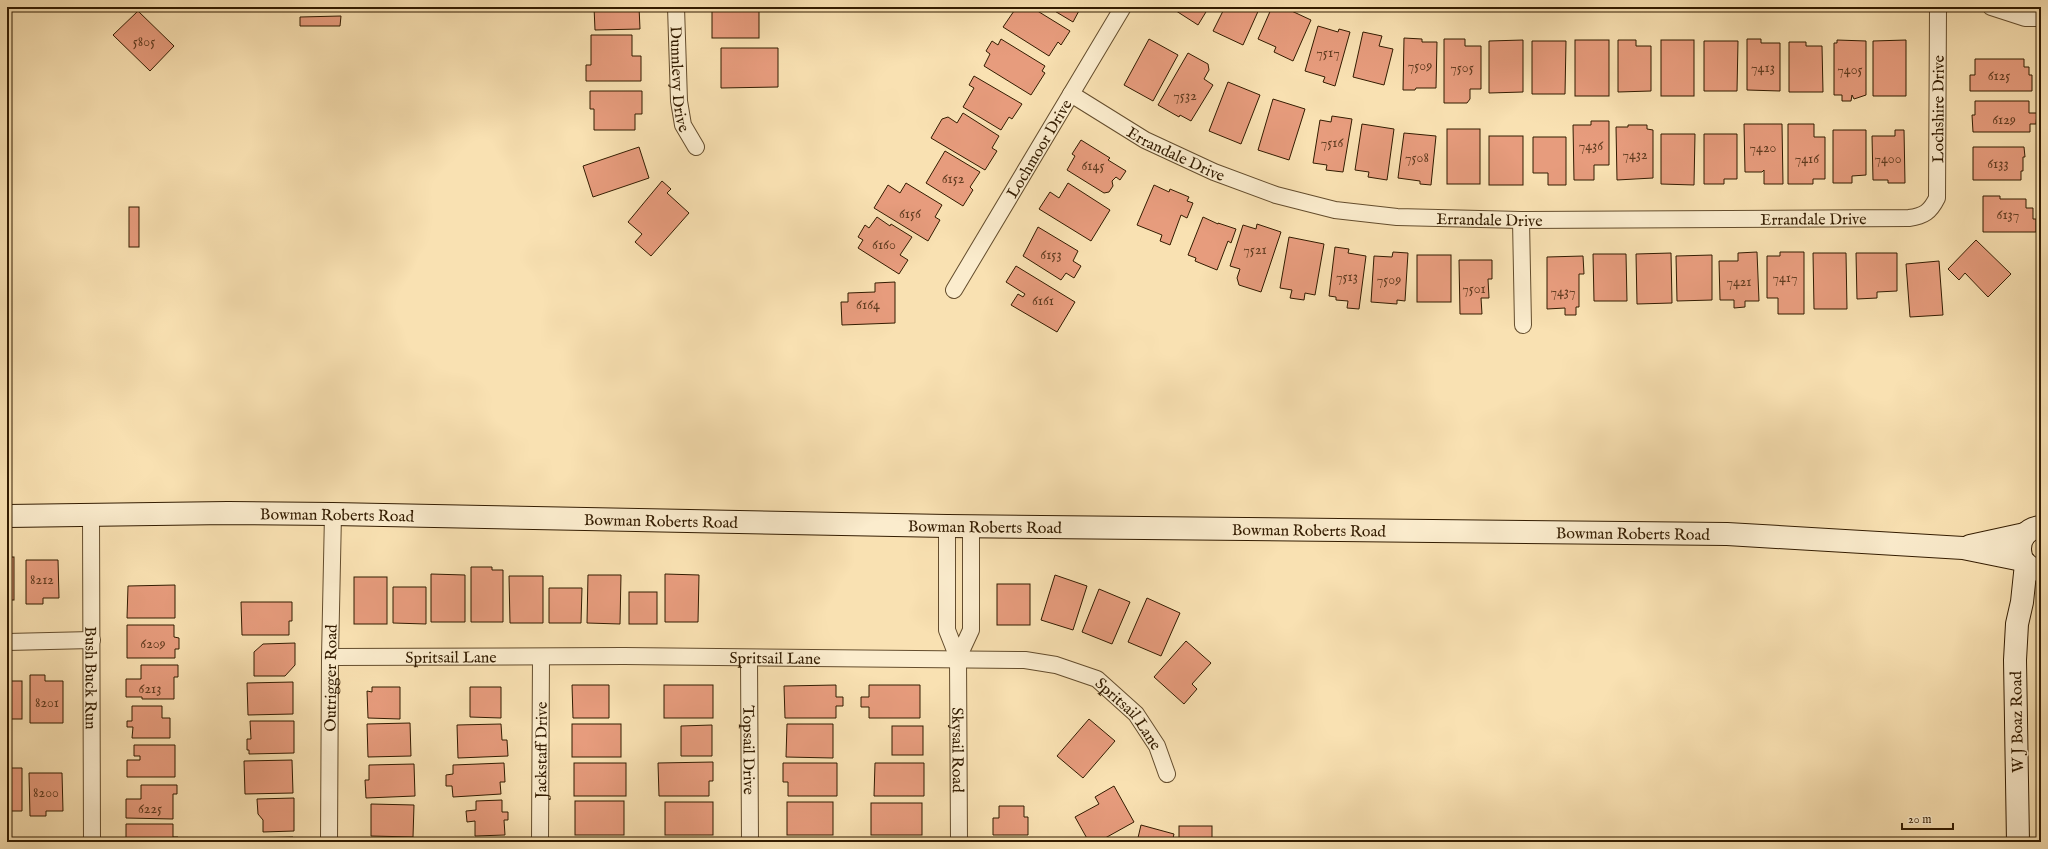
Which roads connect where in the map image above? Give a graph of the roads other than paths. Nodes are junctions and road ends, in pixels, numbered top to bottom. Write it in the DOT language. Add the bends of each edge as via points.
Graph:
graph roads {
  1 [pos="676,7"];
  2 [pos="1123,7"];
  3 [pos="1938,7"];
  4 [pos="1991,7"];
  5 [pos="2041,18"];
  6 [pos="1071,94"];
  7 [pos="696,147"];
  8 [pos="1931,209"];
  9 [pos="1522,220"];
  10 [pos="954,290"];
  11 [pos="1523,325"];
  12 [pos="333,514"];
  13 [pos="91,515"];
  14 [pos="7,516"];
  15 [pos="947,526"];
  16 [pos="971,526"];
  17 [pos="2033,530"];
  18 [pos="1963,548"];
  19 [pos="2032,567"];
  20 [pos="92,640"];
  21 [pos="7,642"];
  22 [pos="330,657"];
  23 [pos="541,657"];
  24 [pos="749,658"];
  25 [pos="958,658"];
  26 [pos="1167,774"];
  27 [pos="92,842"];
  28 [pos="329,842"];
  29 [pos="540,842"];
  30 [pos="750,842"];
  31 [pos="958,842"];
  32 [pos="2018,842"];
  1 -- 7 [label="street, Dunnlevy Drive" via="679,101 683,126"];
  2 -- 6 [label="street, Lochmoor Drive"];
  3 -- 8 [label="street, Lochshire Drive" via="1938,187 1937,198"];
  4 -- 5 [label="street" via="2025,18"];
  6 -- 9 [label="street, Errandale Drive" via="1145,140 1214,172 1276,195 1335,210 1397,217"];
  6 -- 10 [label="street, Lochmoor Drive"];
  8 -- 9 [label="street, Errandale Drive" via="1922,216 1909,218"];
  9 -- 11 [label="street"];
  12 -- 13 [label="street, Bowman Roberts Road"];
  12 -- 15 [label="street, Bowman Roberts Road"];
  12 -- 22 [label="street, Outrigger Road"];
  13 -- 14 [label="street, Bowman Roberts Road"];
  13 -- 20 [label="street, Bush Buck Run"];
  15 -- 16 [label="street, Bowman Roberts Road"];
  15 -- 25 [label="street, Skysail Road" via="947,630"];
  16 -- 18 [label="street, Bowman Roberts Road" via="1727,534"];
  16 -- 25 [label="street, Skysail Road" via="971,630"];
  17 -- 18 [label="street, Bowman Roberts Road"];
  17 -- 19 [label="street, W J Boaz Road" via="2019,546"];
  18 -- 19 [label="street, Bowman Roberts Road"];
  19 -- 32 [label="street, W J Boaz Road" via="2017,624 2015,660"];
  20 -- 21 [label="street"];
  20 -- 27 [label="street, Bush Buck Run"];
  22 -- 23 [label="street, Spritsail Lane"];
  22 -- 28 [label="street, Outrigger Road"];
  23 -- 24 [label="street, Spritsail Lane"];
  23 -- 29 [label="street, Jackstaff Drive"];
  24 -- 25 [label="street, Spritsail Lane"];
  24 -- 30 [label="street, Topsail Drive"];
  25 -- 26 [label="street, Spritsail Lane" via="1025,660 1056,665 1097,679 1136,714 1157,746"];
  25 -- 31 [label="street, Skysail Road"];
}
